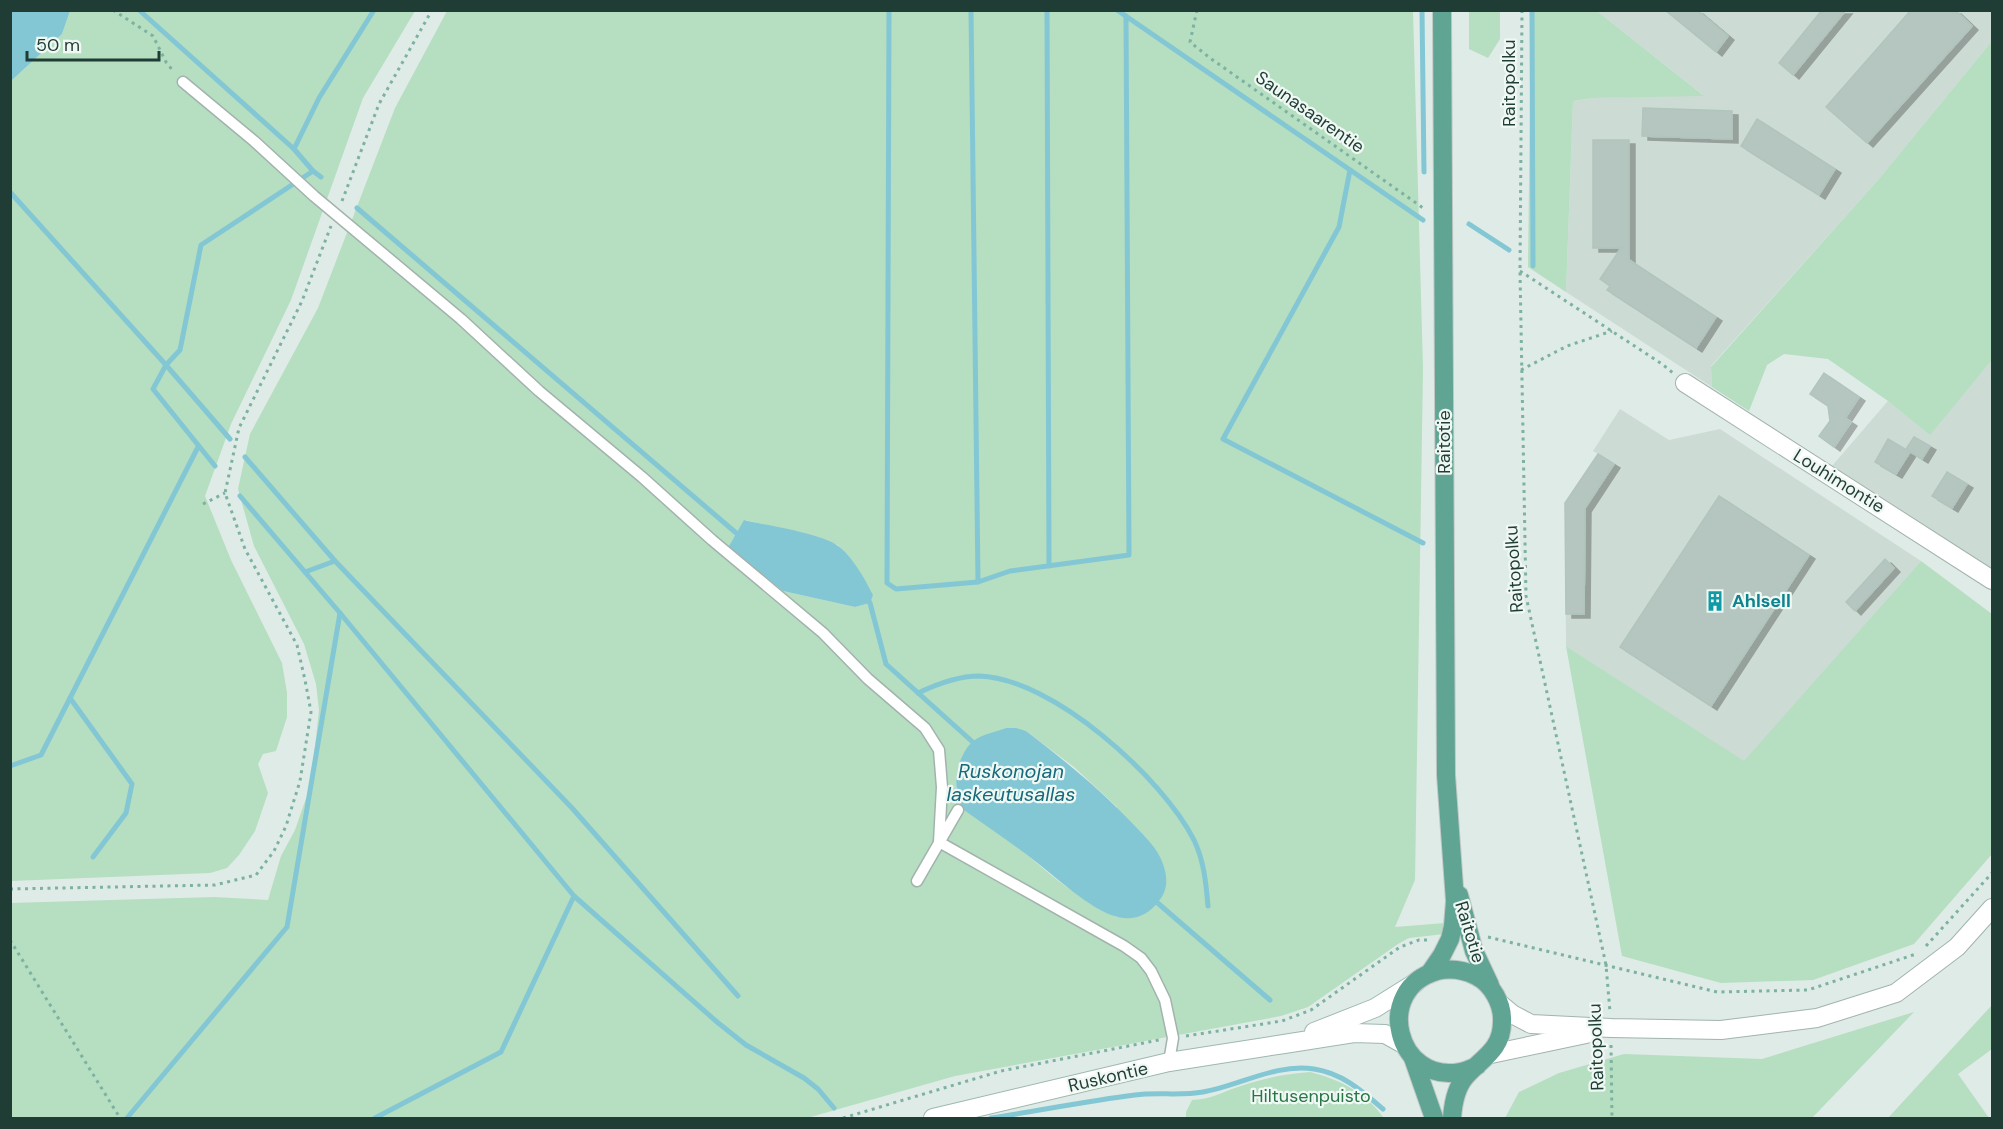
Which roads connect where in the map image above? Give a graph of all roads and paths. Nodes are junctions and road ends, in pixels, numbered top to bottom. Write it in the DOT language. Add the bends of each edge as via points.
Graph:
graph roads {
  1 [pos="113,10"];
  2 [pos="432,10"];
  3 [pos="1197,10"];
  4 [pos="1442,10"];
  5 [pos="1522,10"];
  6 [pos="183,82"];
  7 [pos="336,214"];
  8 [pos="1443,221"];
  9 [pos="1520,270"];
  10 [pos="1612,331"];
  11 [pos="1521,370"];
  12 [pos="1685,383"];
  13 [pos="225,493"];
  14 [pos="202,504"];
  15 [pos="1992,580"];
  16 [pos="958,810"];
  17 [pos="939,842"];
  18 [pos="1453,873"];
  19 [pos="1992,873"];
  20 [pos="917,880"];
  21 [pos="10,889"];
  22 [pos="1992,908"];
  23 [pos="1471,938"];
  24 [pos="1450,939"];
  25 [pos="10,940"];
  26 [pos="1606,964"];
  27 [pos="1422,978"];
  28 [pos="1495,996"];
  29 [pos="1611,1028"];
  30 [pos="1173,1038"];
  31 [pos="1284,1044"];
  32 [pos="1408,1051"];
  33 [pos="1484,1060"];
  34 [pos="1169,1062"];
  35 [pos="940,1118"];
  36 [pos="120,1119"];
  37 [pos="843,1119"];
  38 [pos="1434,1119"];
  39 [pos="1452,1119"];
  40 [pos="1612,1119"];
  1 -- 6 [label="path" via="153,36 166,62"];
  2 -- 7 [label="path" via="379,104"];
  3 -- 8 [label="path, Saunasaarentie" via="1190,42"];
  4 -- 8 [label="main road, Raitotie"];
  5 -- 9 [label="path, Raitopolku"];
  6 -- 7 [label="lane"];
  7 -- 13 [label="path" via="303,301 239,428"];
  7 -- 17 [label="lane" via="823,633 925,728 939,750"];
  8 -- 18 [label="main road, Raitotie" via="1446,775"];
  9 -- 10 [label="path"];
  9 -- 11 [label="path, Raitopolku"];
  10 -- 11 [label="path" via="1567,346"];
  10 -- 12 [label="path"];
  11 -- 26 [label="path, Raitopolku" via="1526,597"];
  12 -- 15 [label="street, Louhimontie"];
  13 -- 14 [label="path"];
  13 -- 21 [label="path" via="245,549 297,645 310,712 300,781 274,851 256,875 215,885"];
  16 -- 17 [label="lane"];
  17 -- 20 [label="lane"];
  17 -- 30 [label="lane" via="1141,958 1164,1000"];
  18 -- 23 [label="main road, Raitotie"];
  18 -- 24 [label="main road, Raitotie" via="1455,901"];
  19 -- 26 [label="path" via="1920,953 1808,990 1717,992"];
  22 -- 29 [label="street" via="1957,947 1896,993 1828,1015 1722,1030"];
  23 -- 26 [label="path" via="1494,937"];
  23 -- 28 [label="main road, Raitotie"];
  24 -- 27 [label="main road, Raitotie"];
  24 -- 30 [label="path" via="1419,940 1400,947 1311,1010 1282,1021"];
  25 -- 36 [label="path"];
  26 -- 29 [label="path, Raitopolku"];
  27 -- 28 [label="main road" via="1444,969 1461,970 1478,977"];
  27 -- 31 [label="street, Ruskontie" via="1375,1008"];
  27 -- 32 [label="main road" via="1405,996 1399,1012 1398,1028"];
  28 -- 29 [label="street" via="1512,1014 1531,1024"];
  28 -- 33 [label="main road" via="1503,1022 1499,1039"];
  29 -- 33 [label="street"];
  29 -- 40 [label="path, Raitopolku"];
  30 -- 34 [label="lane"];
  30 -- 37 [label="path" via="1001,1071"];
  31 -- 32 [label="street, Ruskontie" via="1354,1033 1385,1034"];
  31 -- 34 [label="street, Ruskontie"];
  32 -- 33 [label="main road" via="1426,1068 1443,1073 1461,1072"];
  32 -- 38 [label="main road"];
  33 -- 39 [label="main road" via="1459,1086"];
  34 -- 35 [label="street, Ruskontie"];
}
